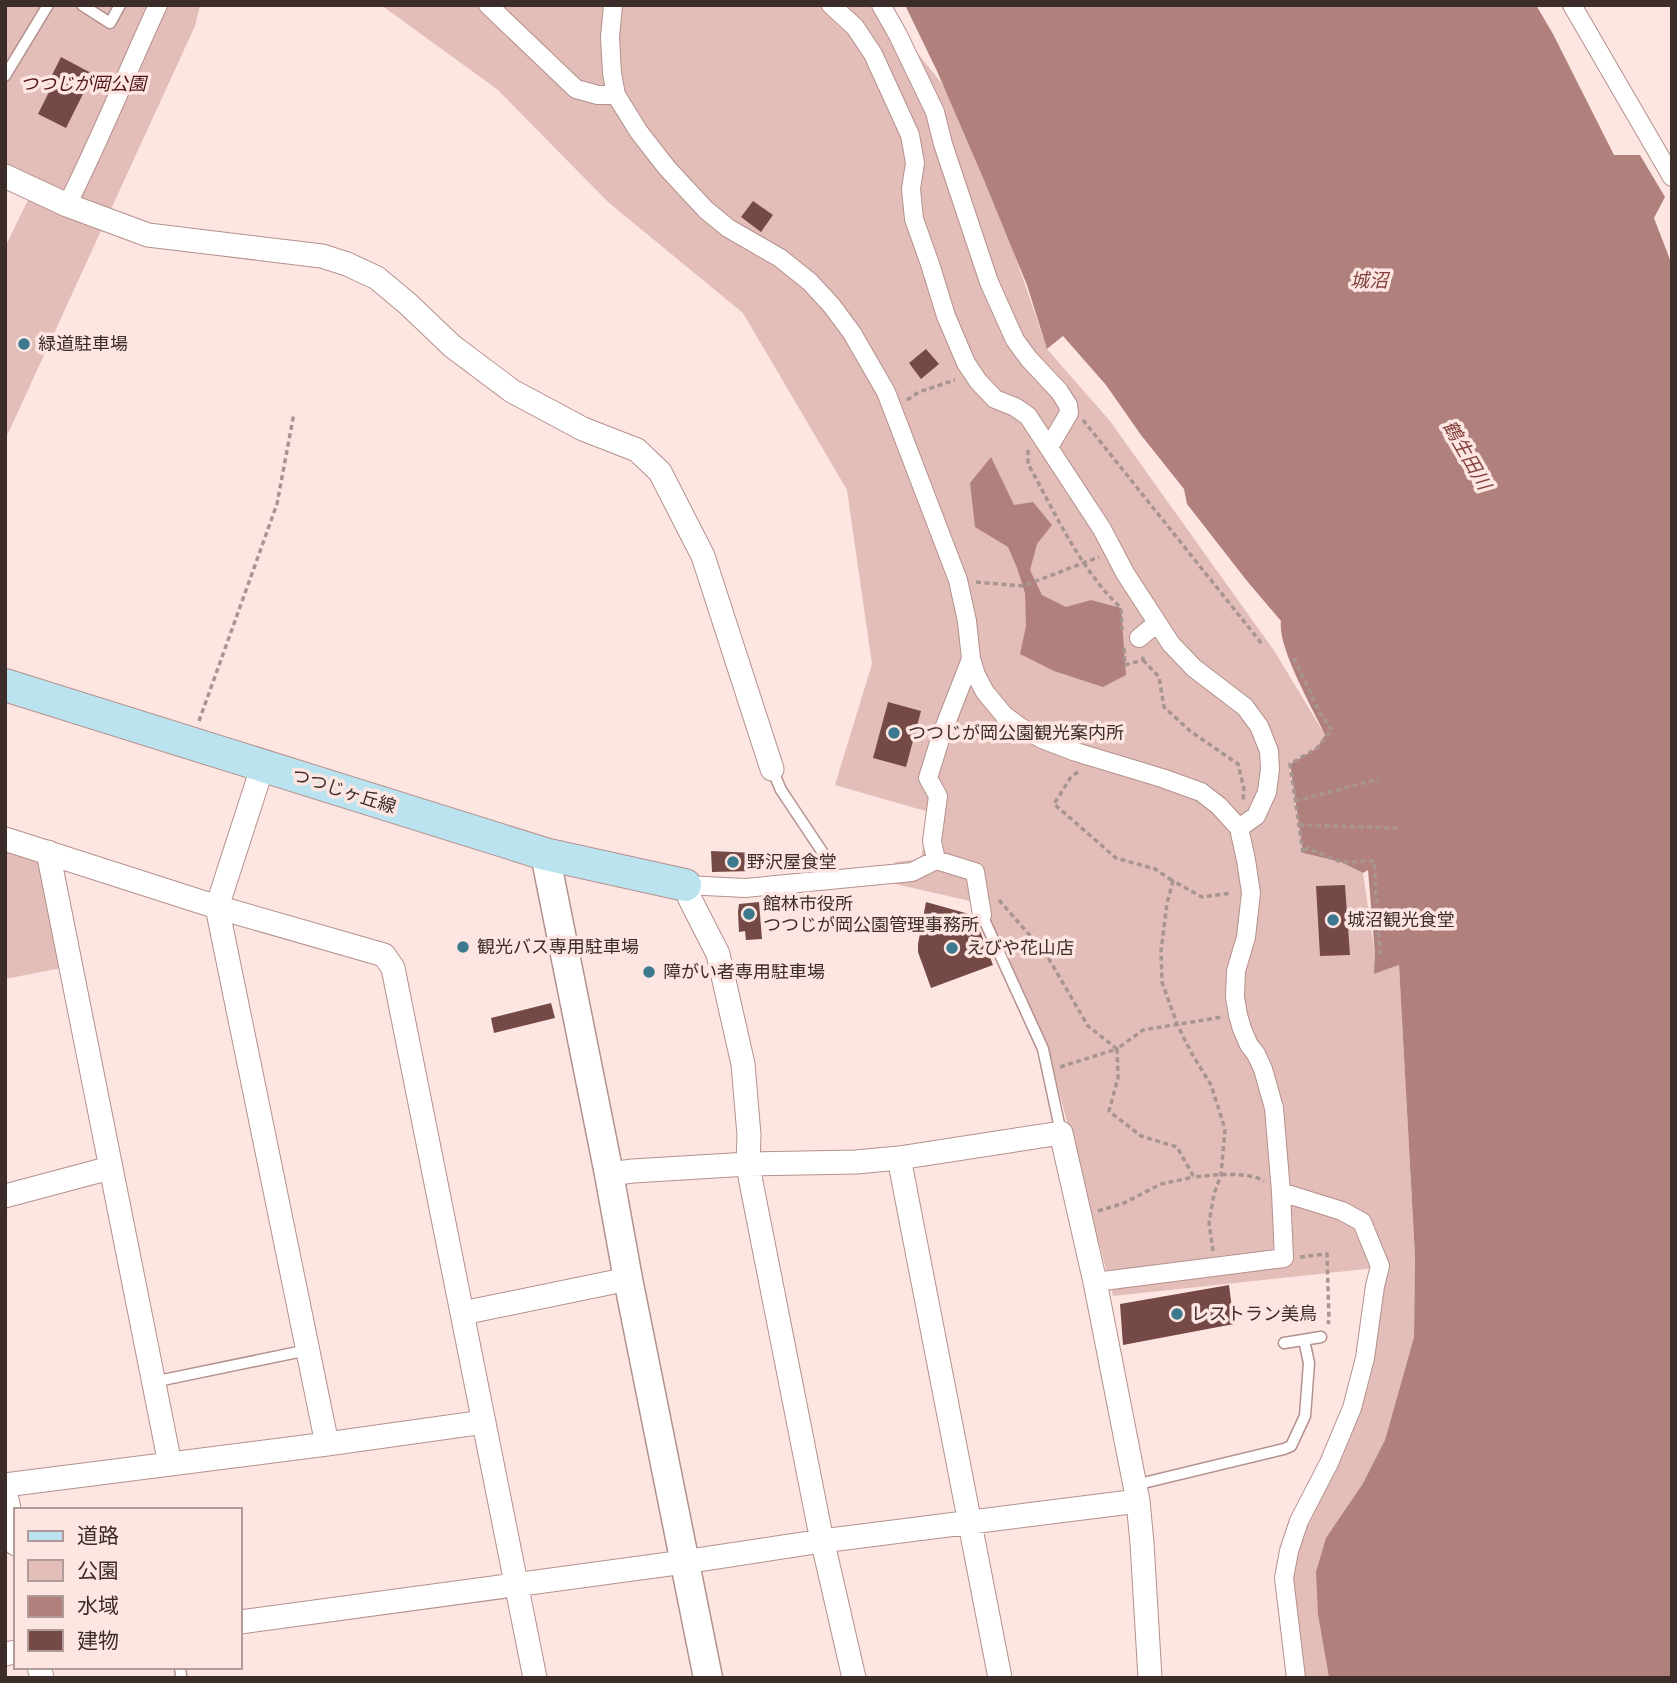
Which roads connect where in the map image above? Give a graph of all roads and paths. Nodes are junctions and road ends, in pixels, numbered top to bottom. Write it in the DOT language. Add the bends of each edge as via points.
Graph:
graph roads {
  1 [pos="48,5"];
  2 [pos="82,5"];
  3 [pos="120,5"];
  4 [pos="158,5"];
  5 [pos="488,5"];
  6 [pos="613,5"];
  7 [pos="831,5"];
  8 [pos="881,5"];
  9 [pos="1572,5"];
  10 [pos="5,76"];
  11 [pos="616,95"];
  12 [pos="1670,167"];
  13 [pos="5,176"];
  14 [pos="67,205"];
  15 [pos="974,374"];
  16 [pos="892,410"];
  17 [pos="294,413"];
  18 [pos="1069,414"];
  19 [pos="1028,416"];
  20 [pos="1049,447"];
  21 [pos="1114,552"];
  22 [pos="1083,563"];
  23 [pos="958,580"];
  24 [pos="1157,622"];
  25 [pos="1131,635"];
  26 [pos="1262,644"];
  27 [pos="1294,658"];
  28 [pos="971,659"];
  29 [pos="1143,660"];
  30 [pos="5,685"];
  31 [pos="191,743"];
  32 [pos="1096,758"];
  33 [pos="263,765"];
  34 [pos="772,769"];
  35 [pos="1379,779"];
  36 [pos="1295,801"];
  37 [pos="1298,825"];
  38 [pos="1239,828"];
  39 [pos="1400,828"];
  40 [pos="5,838"];
  41 [pos="48,852"];
  42 [pos="545,854"];
  43 [pos="936,860"];
  44 [pos="975,872"];
  45 [pos="829,880"];
  46 [pos="1173,881"];
  47 [pos="685,885"];
  48 [pos="1250,885"];
  49 [pos="218,907"];
  50 [pos="982,915"];
  51 [pos="1380,955"];
  52 [pos="1238,1015"];
  53 [pos="1177,1024"];
  54 [pos="1117,1049"];
  55 [pos="1048,1072"];
  56 [pos="1061,1133"];
  57 [pos="899,1158"];
  58 [pos="748,1164"];
  59 [pos="110,1168"];
  60 [pos="609,1174"];
  61 [pos="1221,1175"];
  62 [pos="1194,1177"];
  63 [pos="1281,1192"];
  64 [pos="5,1196"];
  65 [pos="1080,1217"];
  66 [pos="1284,1258"];
  67 [pos="1216,1267"];
  68 [pos="628,1279"];
  69 [pos="1095,1282"];
  70 [pos="463,1312"];
  71 [pos="1321,1337"];
  72 [pos="1304,1340"];
  73 [pos="1283,1343"];
  74 [pos="308,1350"];
  75 [pos="153,1382"];
  76 [pos="484,1422"];
  77 [pos="327,1444"];
  78 [pos="170,1464"];
  79 [pos="5,1487"];
  80 [pos="1136,1493"];
  81 [pos="970,1522"];
  82 [pos="14,1534"];
  83 [pos="822,1541"];
  84 [pos="684,1563"];
  85 [pos="517,1584"];
  86 [pos="242,1622"];
  87 [pos="535,1678"];
  88 [pos="708,1678"];
  89 [pos="854,1678"];
  90 [pos="1000,1678"];
  91 [pos="1150,1678"];
  92 [pos="1296,1678"];
  1 -- 10 [label="lane"];
  2 -- 3 [label="lane" via="110,23"];
  4 -- 14 [label="street"];
  5 -- 11 [label="street" via="576,89"];
  6 -- 11 [label="street" via="610,37"];
  7 -- 15 [label="street" via="855,27 873,54 910,135 915,163 911,189 914,219 946,316"];
  8 -- 18 [label="street" via="935,112 989,282 1015,340 1059,391 1069,405"];
  9 -- 12 [label="street"];
  11 -- 16 [label="street" via="667,168 706,210 728,229 780,258 832,306 852,333"];
  13 -- 14 [label="street"];
  14 -- 34 [label="street" via="148,235 323,256 347,264 377,278 452,346 512,391 583,429 637,450 660,472 703,556"];
  15 -- 16 [label="path" via="919,392"];
  15 -- 19 [label="street" via="995,399"];
  16 -- 23 [label="street"];
  17 -- 31 [label="path" via="277,504"];
  18 -- 20 [label="street"];
  18 -- 26 [label="path" via="1082,419"];
  19 -- 20 [label="street"];
  19 -- 22 [label="path" via="1028,464"];
  20 -- 21 [label="street"];
  21 -- 22 [label="path"];
  21 -- 24 [label="street"];
  22 -- 23 [label="path" via="1023,586"];
  22 -- 25 [label="path" via="1121,608"];
  23 -- 28 [label="street"];
  24 -- 25 [label="street"];
  24 -- 38 [label="street" via="1194,668 1245,707 1265,739 1270,769 1267,792 1256,816"];
  25 -- 29 [label="path" via="1144,646"];
  25 -- 29 [label="path" via="1125,665"];
  27 -- 36 [label="path" via="1332,730 1317,748 1290,764"];
  28 -- 32 [label="street" via="985,692 1003,715 1042,739"];
  28 -- 43 [label="street" via="928,778 938,796 932,841"];
  29 -- 38 [label="path" via="1159,677 1164,707 1238,764 1244,789"];
  30 -- 31 [label="main road, つつじヶ丘線"];
  31 -- 33 [label="main road, つつじヶ丘線"];
  32 -- 38 [label="street" via="1200,792"];
  32 -- 46 [label="path" via="1072,777 1054,804 1116,858 1156,869"];
  33 -- 42 [label="main road, つつじヶ丘線"];
  33 -- 49 [label="street"];
  34 -- 45 [label="lane" via="823,853"];
  35 -- 36 [label="path"];
  36 -- 37 [label="path"];
  37 -- 39 [label="path"];
  37 -- 51 [label="path" via="1303,853 1307,848 1341,862 1374,861"];
  38 -- 48 [label="street"];
  40 -- 41 [label="street"];
  41 -- 49 [label="street"];
  41 -- 59 [label="street"];
  42 -- 47 [label="main road, つつじヶ丘線"];
  42 -- 60 [label="street"];
  43 -- 44 [label="street"];
  43 -- 45 [label="street" via="912,872"];
  44 -- 50 [label="street"];
  44 -- 54 [label="path" via="1046,954 1088,1026"];
  45 -- 47 [label="street" via="745,888"];
  46 -- 48 [label="path" via="1202,897 1235,893"];
  46 -- 53 [label="path" via="1161,951 1162,982"];
  47 -- 58 [label="street" via="718,954 743,1064"];
  48 -- 52 [label="street" via="1246,937 1236,971"];
  49 -- 70 [label="street" via="384,955 393,968"];
  49 -- 74 [label="street"];
  50 -- 55 [label="lane" via="1043,1049"];
  52 -- 53 [label="path"];
  52 -- 63 [label="street" via="1263,1069 1274,1108"];
  53 -- 54 [label="path" via="1143,1030"];
  53 -- 61 [label="path" via="1211,1085 1225,1129"];
  54 -- 55 [label="path"];
  54 -- 62 [label="path" via="1118,1078 1109,1111 1141,1136 1177,1147"];
  55 -- 56 [label="lane"];
  56 -- 57 [label="street"];
  56 -- 65 [label="street"];
  57 -- 58 [label="street"];
  57 -- 81 [label="street"];
  58 -- 60 [label="street"];
  58 -- 83 [label="street"];
  59 -- 64 [label="street"];
  59 -- 75 [label="street"];
  60 -- 68 [label="street"];
  61 -- 62 [label="path"];
  61 -- 63 [label="path" via="1257,1177"];
  61 -- 67 [label="path" via="1209,1223"];
  62 -- 65 [label="path" via="1161,1184 1124,1203"];
  63 -- 66 [label="street"];
  63 -- 92 [label="street" via="1362,1222 1380,1266 1352,1408 1289,1551 1284,1577"];
  65 -- 69 [label="street"];
  66 -- 67 [label="street"];
  66 -- 71 [label="path" via="1327,1254 1329,1320"];
  67 -- 69 [label="street"];
  68 -- 70 [label="street"];
  68 -- 84 [label="street"];
  69 -- 80 [label="street"];
  70 -- 76 [label="street"];
  71 -- 72 [label="lane"];
  72 -- 73 [label="lane"];
  72 -- 80 [label="lane" via="1309,1357 1305,1416 1291,1446"];
  74 -- 75 [label="lane"];
  74 -- 77 [label="street"];
  75 -- 78 [label="street"];
  76 -- 77 [label="street"];
  76 -- 85 [label="street"];
  77 -- 78 [label="street"];
  78 -- 79 [label="street"];
  79 -- 82 [label="street"];
  80 -- 81 [label="street"];
  80 -- 91 [label="street"];
  81 -- 83 [label="street"];
  81 -- 90 [label="street"];
  83 -- 84 [label="street"];
  83 -- 89 [label="street"];
  84 -- 85 [label="street"];
  84 -- 88 [label="street"];
  85 -- 86 [label="street"];
  85 -- 87 [label="street"];
}
